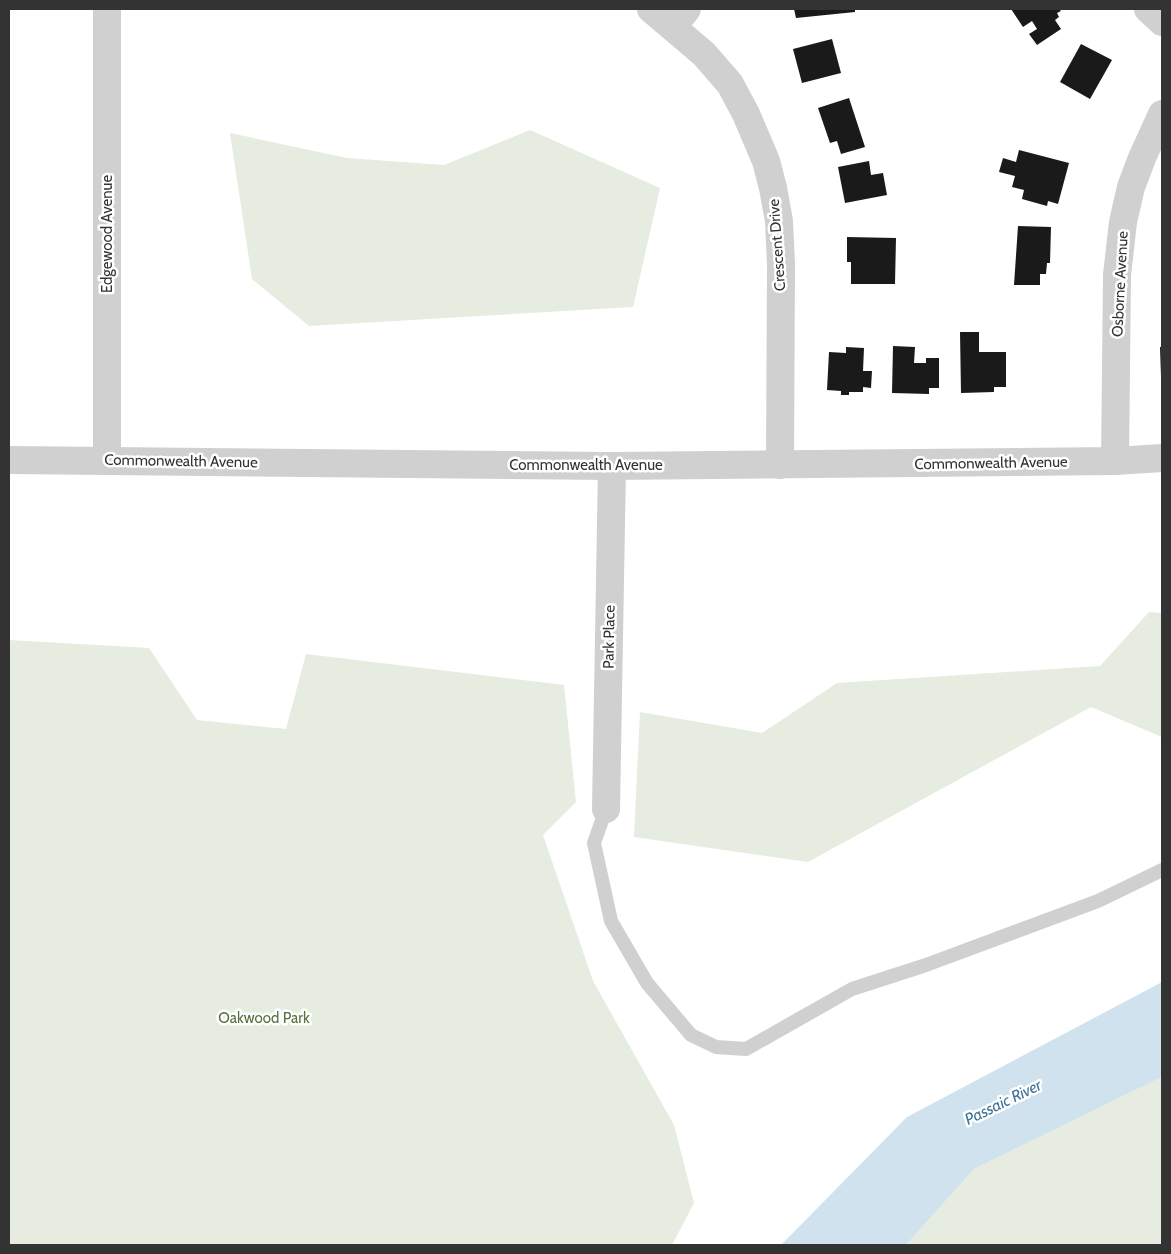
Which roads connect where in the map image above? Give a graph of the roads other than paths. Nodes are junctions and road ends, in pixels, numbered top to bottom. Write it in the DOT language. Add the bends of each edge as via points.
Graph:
graph roads {
  1 [pos="107,9"];
  2 [pos="651,9"];
  3 [pos="1148,9"];
  4 [pos="680,18"];
  5 [pos="1162,22"];
  6 [pos="1162,114"];
  7 [pos="1162,458"];
  8 [pos="9,460"];
  9 [pos="107,460"];
  10 [pos="1115,461"];
  11 [pos="780,465"];
  12 [pos="612,466"];
  13 [pos="606,809"];
  14 [pos="1162,870"];
  1 -- 9 [label="street, Edgewood Avenue"];
  2 -- 4 [label="street, Crescent Drive"];
  3 -- 5 [label="street"];
  4 -- 11 [label="street, Crescent Drive" via="704,54 730,84 750,122 773,188 782,264"];
  6 -- 10 [label="street, Osborne Avenue" via="1131,188 1123,222 1117,275"];
  7 -- 10 [label="street, Commonwealth Avenue"];
  8 -- 9 [label="street, Commonwealth Avenue"];
  9 -- 12 [label="street, Commonwealth Avenue"];
  10 -- 11 [label="street, Commonwealth Avenue"];
  11 -- 12 [label="street, Commonwealth Avenue"];
  12 -- 13 [label="street, Park Place"];
  13 -- 14 [label="lane" via="594,844 611,922 653,991 691,1035 716,1047 746,1049 852,989 1098,901"];
}
